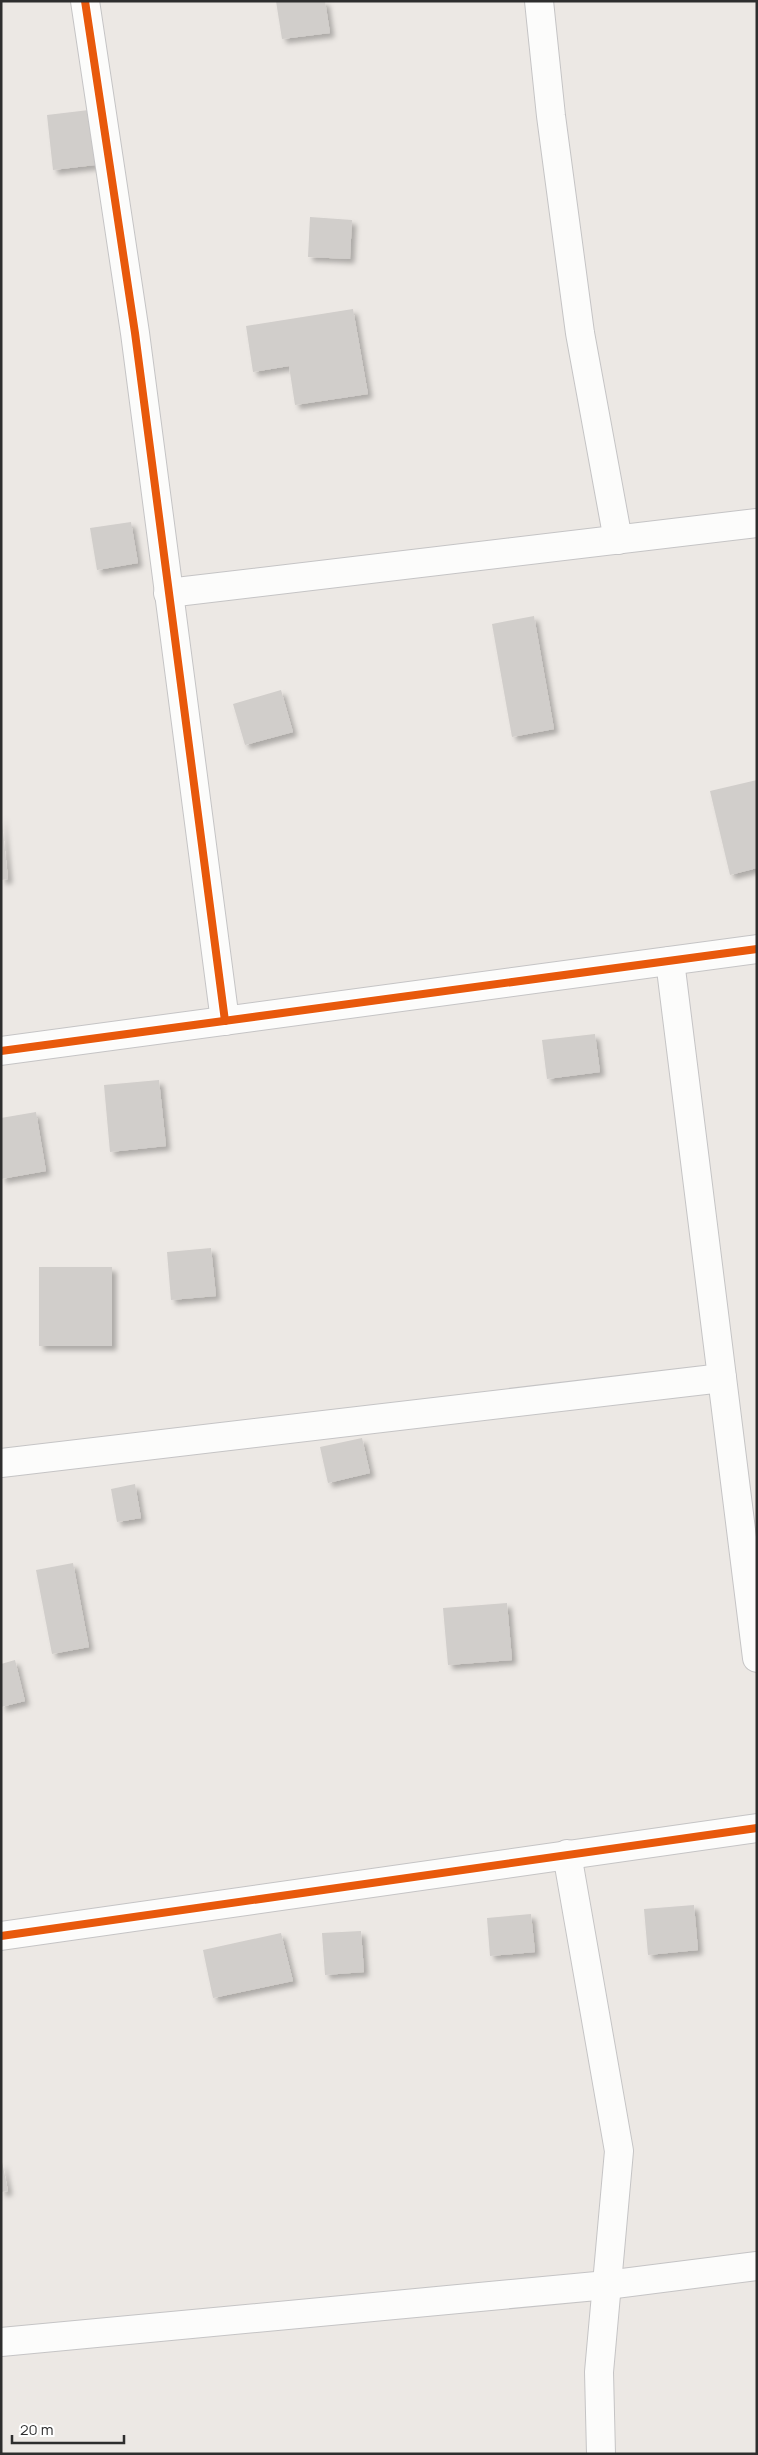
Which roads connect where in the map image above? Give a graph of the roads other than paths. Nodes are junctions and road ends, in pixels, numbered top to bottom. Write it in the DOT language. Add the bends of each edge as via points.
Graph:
graph roads {
  1 [pos="85,1"];
  2 [pos="539,1"];
  3 [pos="757,524"];
  4 [pos="618,540"];
  5 [pos="168,593"];
  6 [pos="757,949"];
  7 [pos="670,961"];
  8 [pos="225,1021"];
  9 [pos="1,1051"];
  10 [pos="722,1378"];
  11 [pos="1,1462"];
  12 [pos="757,1658"];
  13 [pos="757,1828"];
  14 [pos="567,1854"];
  15 [pos="1,1936"];
  16 [pos="757,2266"];
  17 [pos="607,2285"];
  18 [pos="1,2342"];
  19 [pos="601,2454"];
  1 -- 5 [label="street"];
  2 -- 4 [label="street" via="580,334"];
  3 -- 4 [label="street"];
  4 -- 5 [label="street"];
  5 -- 8 [label="street"];
  6 -- 7 [label="street"];
  7 -- 8 [label="street"];
  7 -- 10 [label="street"];
  8 -- 9 [label="street"];
  10 -- 11 [label="street"];
  10 -- 12 [label="street"];
  13 -- 14 [label="street"];
  14 -- 15 [label="street"];
  14 -- 17 [label="street" via="619,2151"];
  16 -- 17 [label="street"];
  17 -- 18 [label="street"];
  17 -- 19 [label="street" via="599,2372"];
}
